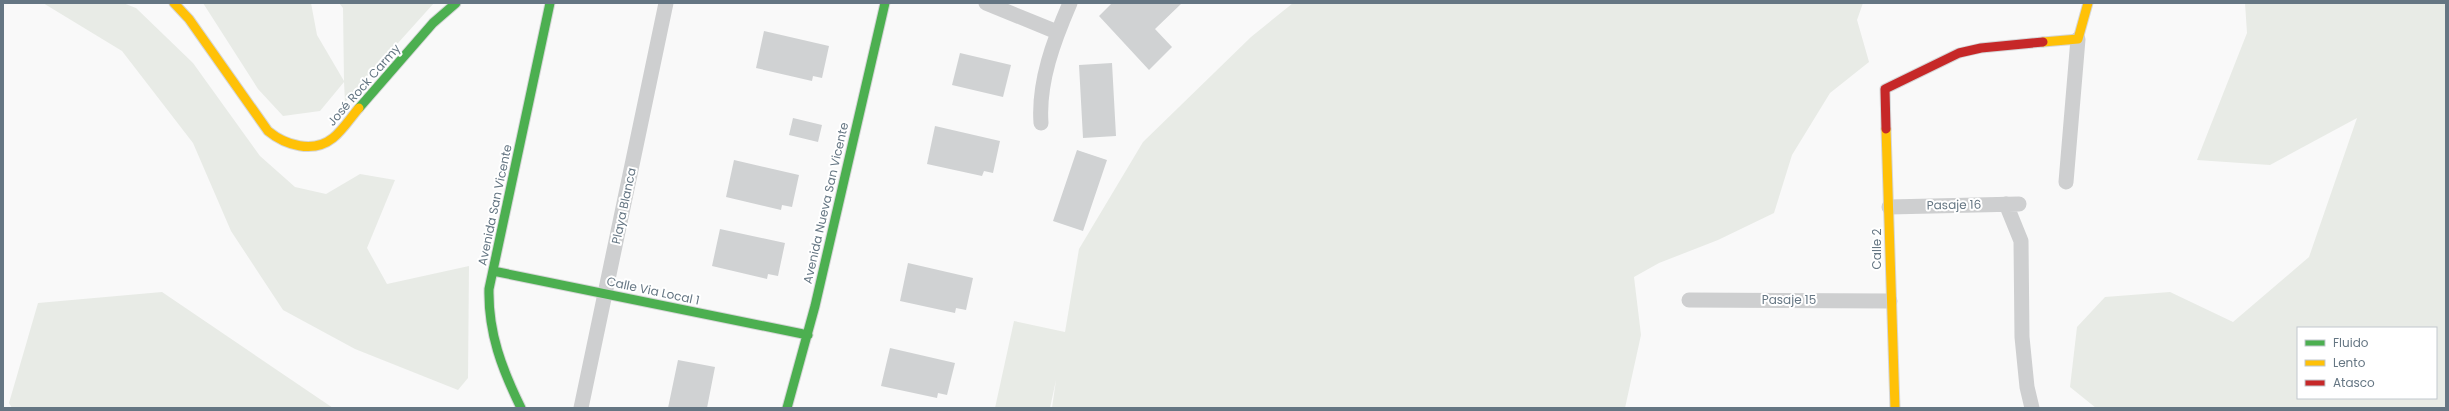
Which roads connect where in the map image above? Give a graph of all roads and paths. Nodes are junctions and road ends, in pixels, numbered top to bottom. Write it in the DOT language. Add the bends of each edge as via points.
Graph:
graph roads {
  1 [pos="174,3"];
  2 [pos="456,3"];
  3 [pos="550,3"];
  4 [pos="666,3"];
  5 [pos="885,3"];
  6 [pos="986,3"];
  7 [pos="1070,3"];
  8 [pos="2088,3"];
  9 [pos="1058,32"];
  10 [pos="2078,39"];
  11 [pos="1041,123"];
  12 [pos="2066,182"];
  13 [pos="1889,206"];
  14 [pos="493,271"];
  15 [pos="606,293"];
  16 [pos="1689,300"];
  17 [pos="1890,301"];
  18 [pos="808,335"];
  19 [pos="521,408"];
  20 [pos="581,408"];
  21 [pos="787,408"];
  22 [pos="1895,408"];
  23 [pos="2032,408"];
  1 -- 2 [label="street, José Rock Carmy" via="189,19 268,131 278,139 299,147 323,144 342,130 433,23"];
  3 -- 14 [label="street, Avenida San Vicente"];
  4 -- 15 [label="street, Playa Blanca"];
  5 -- 18 [label="street, Avenida Nueva San Vicente"];
  6 -- 9 [label="street"];
  7 -- 9 [label="street"];
  8 -- 10 [label="street"];
  9 -- 11 [label="street" via="1042,91"];
  10 -- 12 [label="street"];
  10 -- 13 [label="street, Calle 2" via="1982,48 1959,53 1885,89"];
  13 -- 17 [label="street, Calle 2"];
  13 -- 23 [label="street, Pasaje 16" via="2013,204 2021,241 2022,337 2027,387"];
  14 -- 15 [label="street, Calle Via Local 1"];
  14 -- 19 [label="street, Avenida San Vicente" via="488,307 492,341 498,362"];
  15 -- 18 [label="street, Calle Via Local 1"];
  15 -- 20 [label="street, Playa Blanca"];
  16 -- 17 [label="street, Pasaje 15"];
  17 -- 22 [label="street, Calle 2"];
  18 -- 21 [label="street, Avenida Nueva San Vicente"];
}
